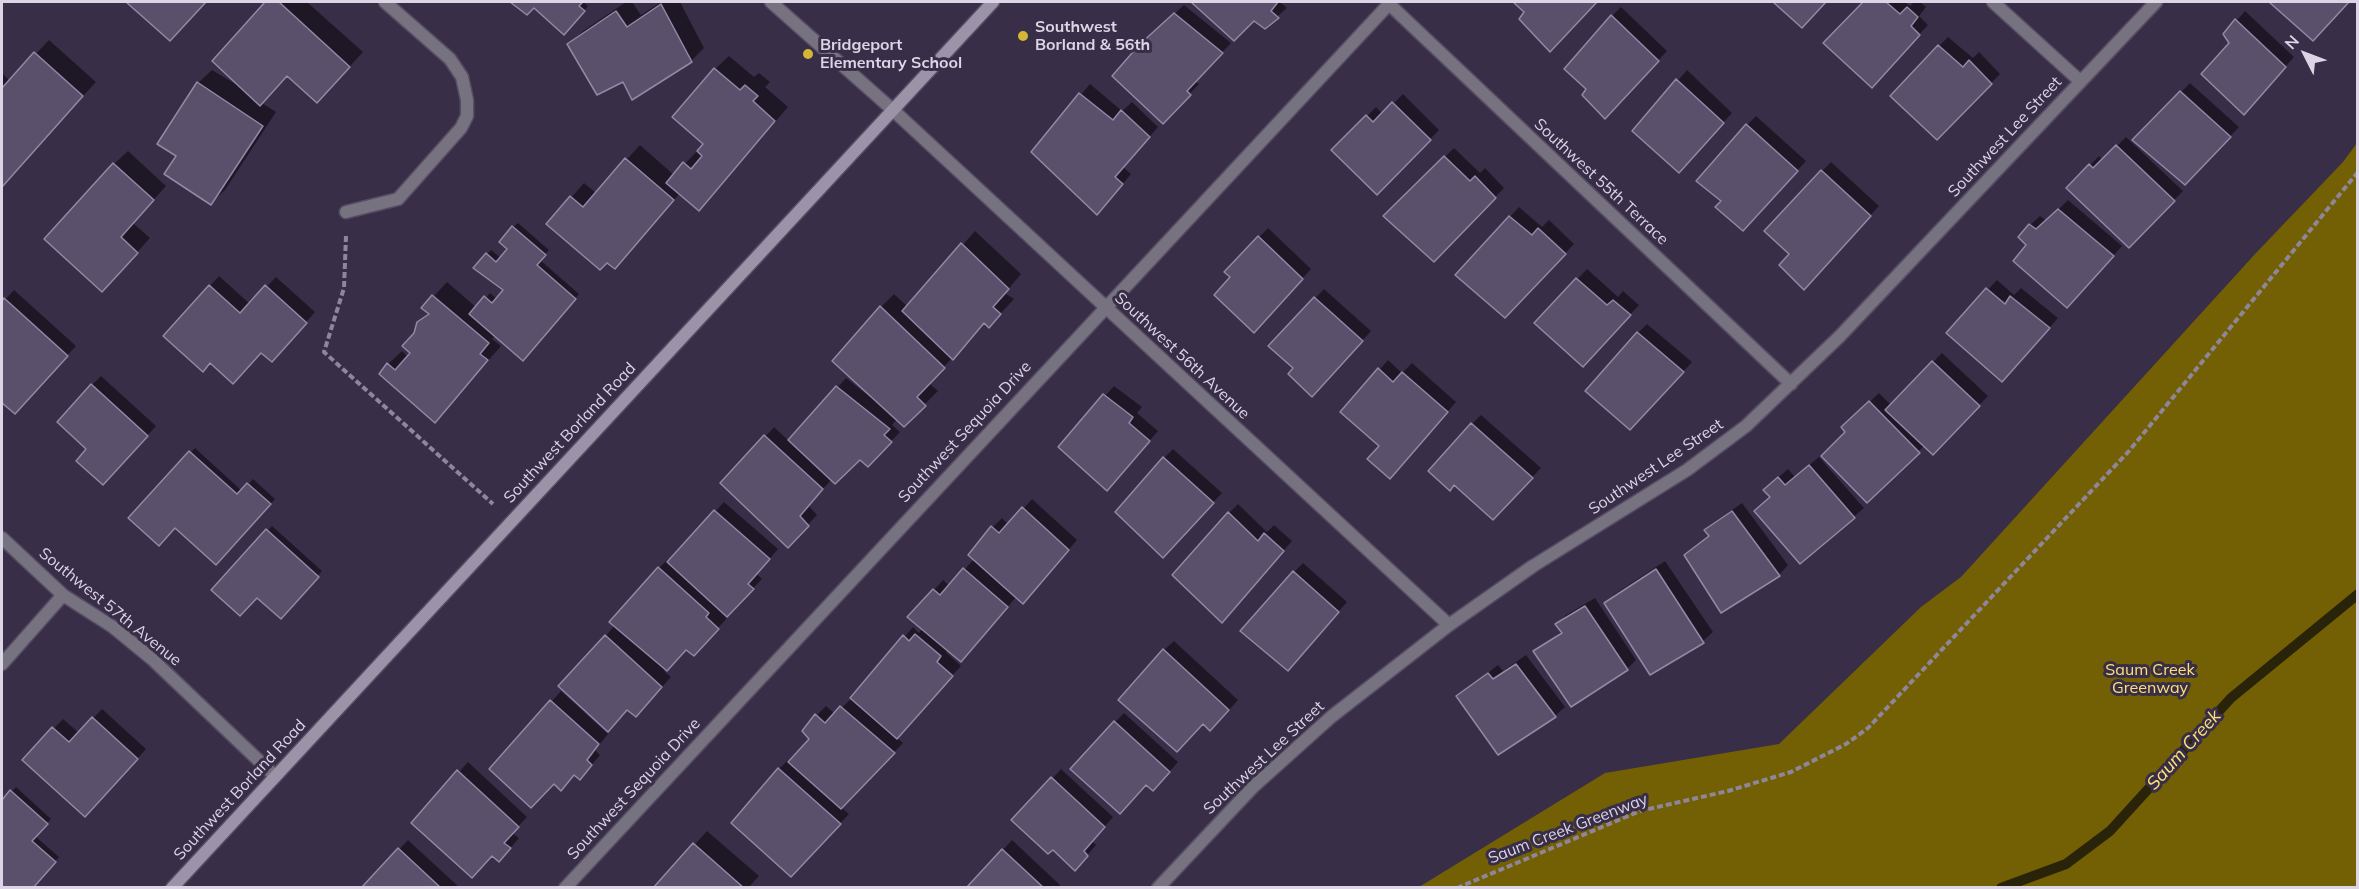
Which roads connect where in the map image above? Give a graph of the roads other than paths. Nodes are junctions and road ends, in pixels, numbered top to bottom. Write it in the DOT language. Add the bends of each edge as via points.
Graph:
graph roads {
  1 [pos="386,2"];
  2 [pos="771,2"];
  3 [pos="993,2"];
  4 [pos="1994,2"];
  5 [pos="2156,2"];
  6 [pos="1390,3"];
  7 [pos="2080,81"];
  8 [pos="894,111"];
  9 [pos="346,212"];
  10 [pos="1104,307"];
  11 [pos="1791,384"];
  12 [pos="2,538"];
  13 [pos="63,595"];
  14 [pos="1449,625"];
  15 [pos="2,664"];
  16 [pos="275,776"];
  17 [pos="172,888"];
  18 [pos="565,888"];
  19 [pos="1158,888"];
  1 -- 9 [label="street" via="450,59 462,77 467,116 461,128 398,199"];
  2 -- 8 [label="street, Southwest 56th Avenue"];
  3 -- 8 [label="main road, Southwest Borland Road"];
  4 -- 7 [label="street"];
  5 -- 7 [label="street, Southwest Lee Street"];
  6 -- 10 [label="street, Southwest Sequoia Drive"];
  6 -- 11 [label="street, Southwest 55th Terrace"];
  7 -- 11 [label="street, Southwest Lee Street"];
  8 -- 10 [label="street, Southwest 56th Avenue"];
  8 -- 16 [label="main road, Southwest Borland Road"];
  10 -- 14 [label="street, Southwest 56th Avenue"];
  10 -- 18 [label="street, Southwest Sequoia Drive"];
  11 -- 14 [label="street, Southwest Lee Street" via="1746,426 1688,470 1533,566"];
  12 -- 13 [label="street, Southwest 57th Avenue"];
  13 -- 15 [label="street"];
  13 -- 16 [label="street, Southwest 57th Avenue" via="113,627 152,659"];
  14 -- 19 [label="street, Southwest Lee Street" via="1330,717 1194,846"];
  16 -- 17 [label="main road, Southwest Borland Road"];
}
